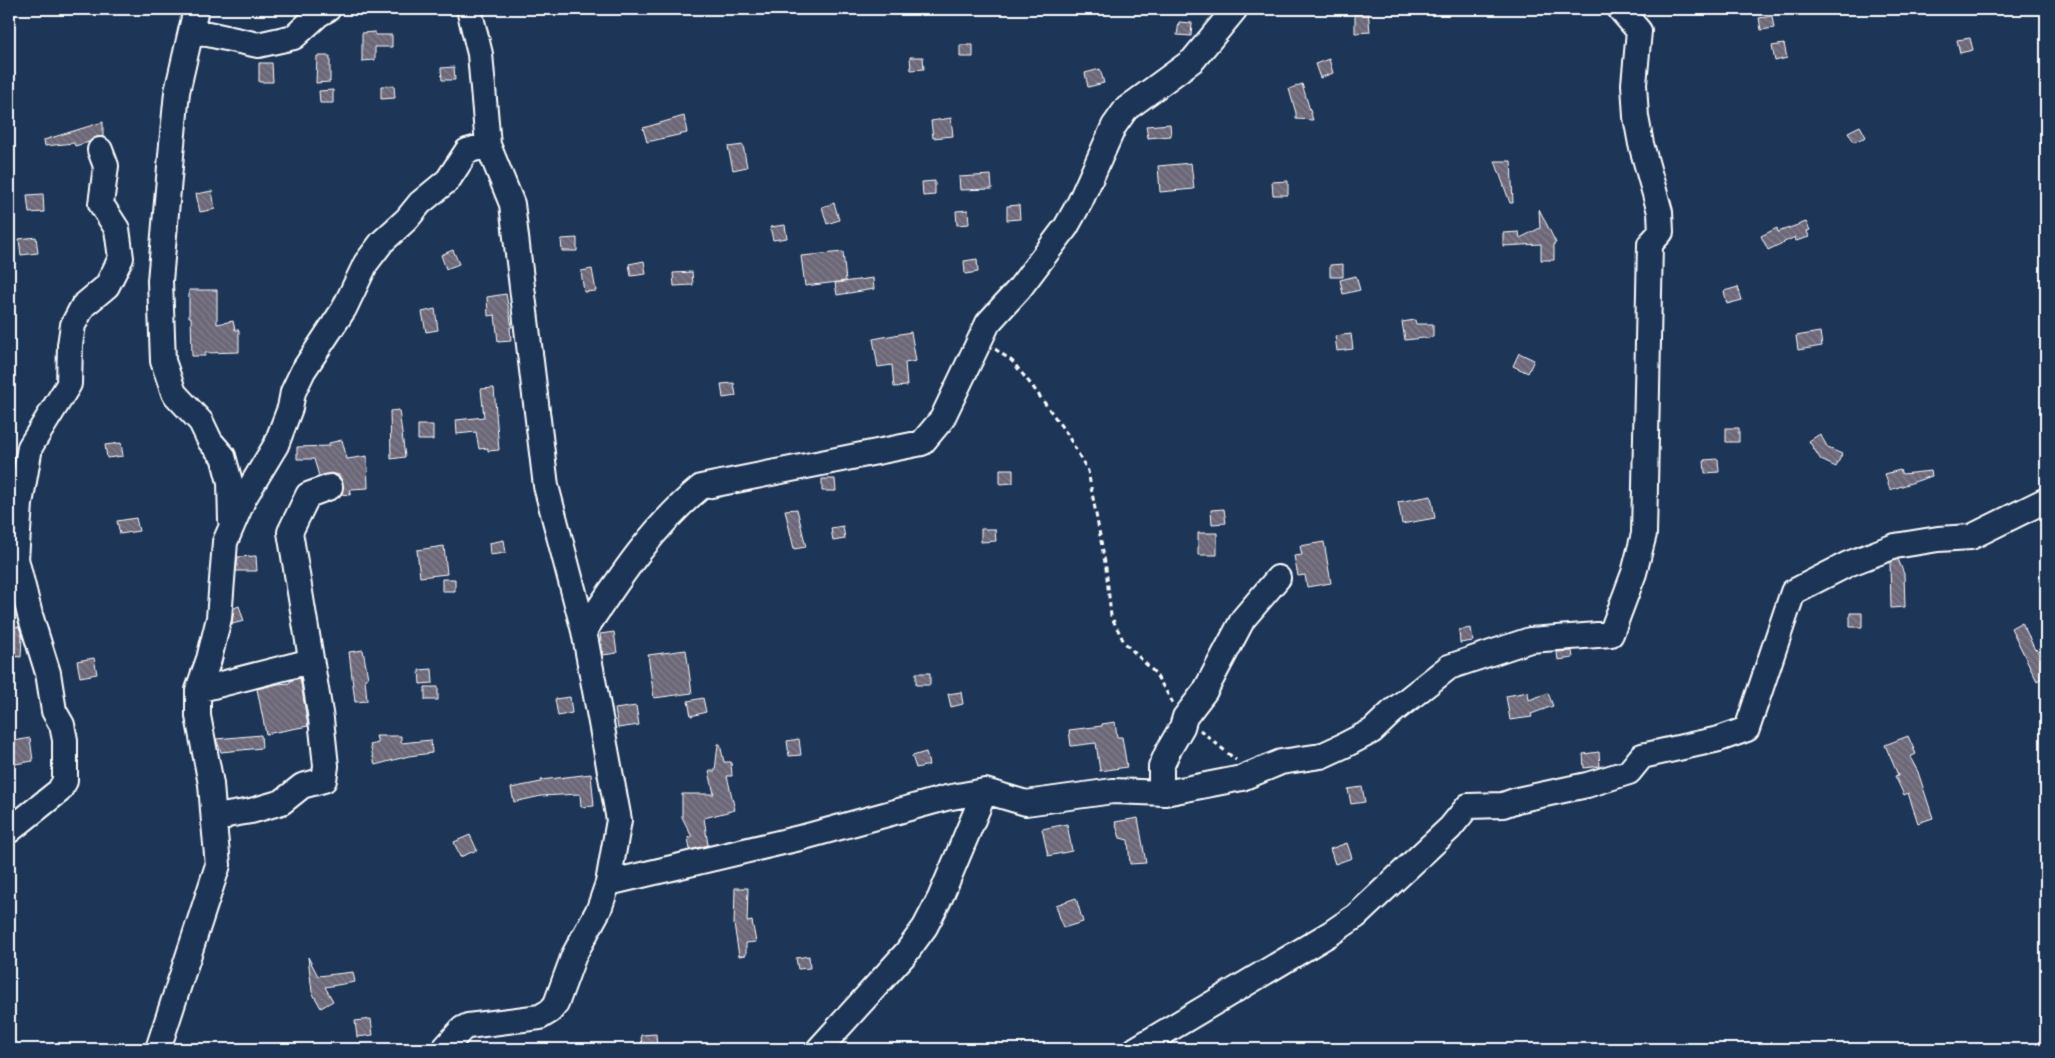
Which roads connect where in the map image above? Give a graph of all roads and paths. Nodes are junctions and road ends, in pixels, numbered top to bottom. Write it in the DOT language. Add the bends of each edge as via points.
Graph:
graph roads {
  1 [pos="196,9"];
  2 [pos="328,9"];
  3 [pos="469,9"];
  4 [pos="1235,9"];
  5 [pos="1620,9"];
  6 [pos="191,33"];
  7 [pos="488,145"];
  8 [pos="100,150"];
  9 [pos="981,339"];
  10 [pos="330,487"];
  11 [pos="2046,500"];
  12 [pos="231,528"];
  13 [pos="1278,578"];
  14 [pos="584,631"];
  15 [pos="310,661"];
  16 [pos="198,690"];
  17 [pos="1185,717"];
  18 [pos="1250,774"];
  19 [pos="985,791"];
  20 [pos="1161,793"];
  21 [pos="214,823"];
  22 [pos="9,832"];
  23 [pos="608,883"];
  24 [pos="158,1049"];
  25 [pos="444,1049"];
  26 [pos="819,1049"];
  27 [pos="1136,1049"];
  1 -- 6 [label="street"];
  2 -- 6 [label="street" via="294,37 258,45"];
  3 -- 7 [label="street" via="480,54"];
  4 -- 9 [label="street" via="1193,60 1126,110 1114,126 1066,227 1019,289 988,323"];
  5 -- 18 [label="street" via="1639,30 1634,84 1636,118 1640,144 1660,212 1661,232 1650,244 1644,534 1634,573 1610,634 1530,640 1449,667 1372,731 1352,742 1321,756 1281,762"];
  6 -- 12 [label="street" via="177,92 161,262 163,360 174,393 201,422 210,441 223,456 230,482"];
  7 -- 12 [label="street" via="467,151 448,180 420,203 382,242 366,264 344,309 300,378 276,445 244,498"];
  7 -- 14 [label="street" via="512,204 546,486"];
  8 -- 22 [label="street" via="106,166 101,204 117,229 121,258 107,286 83,306 73,325 69,384 30,448 20,504 16,559 48,673 54,711 62,725 65,782 59,791"];
  9 -- 14 [label="street" via="942,419 922,443 701,487 678,506 618,578"];
  9 -- 17 [label="path" via="1012,361 1066,434 1088,471 1106,568 1111,616 1124,642 1155,673"];
  10 -- 15 [label="street" via="308,495 290,532"];
  11 -- 27 [label="street" via="1971,537 1895,546 1848,564 1793,592 1747,728 1719,740 1642,756 1629,772 1587,785 1503,805 1468,806 1450,828 1356,916"];
  12 -- 16 [label="street" via="225,542 219,618"];
  13 -- 17 [label="street" via="1243,619 1205,691"];
  14 -- 23 [label="street" via="619,820"];
  15 -- 16 [label="street"];
  15 -- 21 [label="street" via="321,719 326,766 324,780 302,786 282,802 227,815"];
  16 -- 21 [label="street" via="198,716 210,776"];
  17 -- 18 [label="path"];
  17 -- 20 [label="street" via="1162,767"];
  18 -- 20 [label="street"];
  19 -- 20 [label="street" via="1026,803 1113,791"];
  19 -- 23 [label="street"];
  19 -- 26 [label="street" via="925,927 906,953"];
  21 -- 24 [label="street" via="218,865"];
  23 -- 25 [label="street" via="550,1012 528,1020 477,1023 462,1028"];
}
